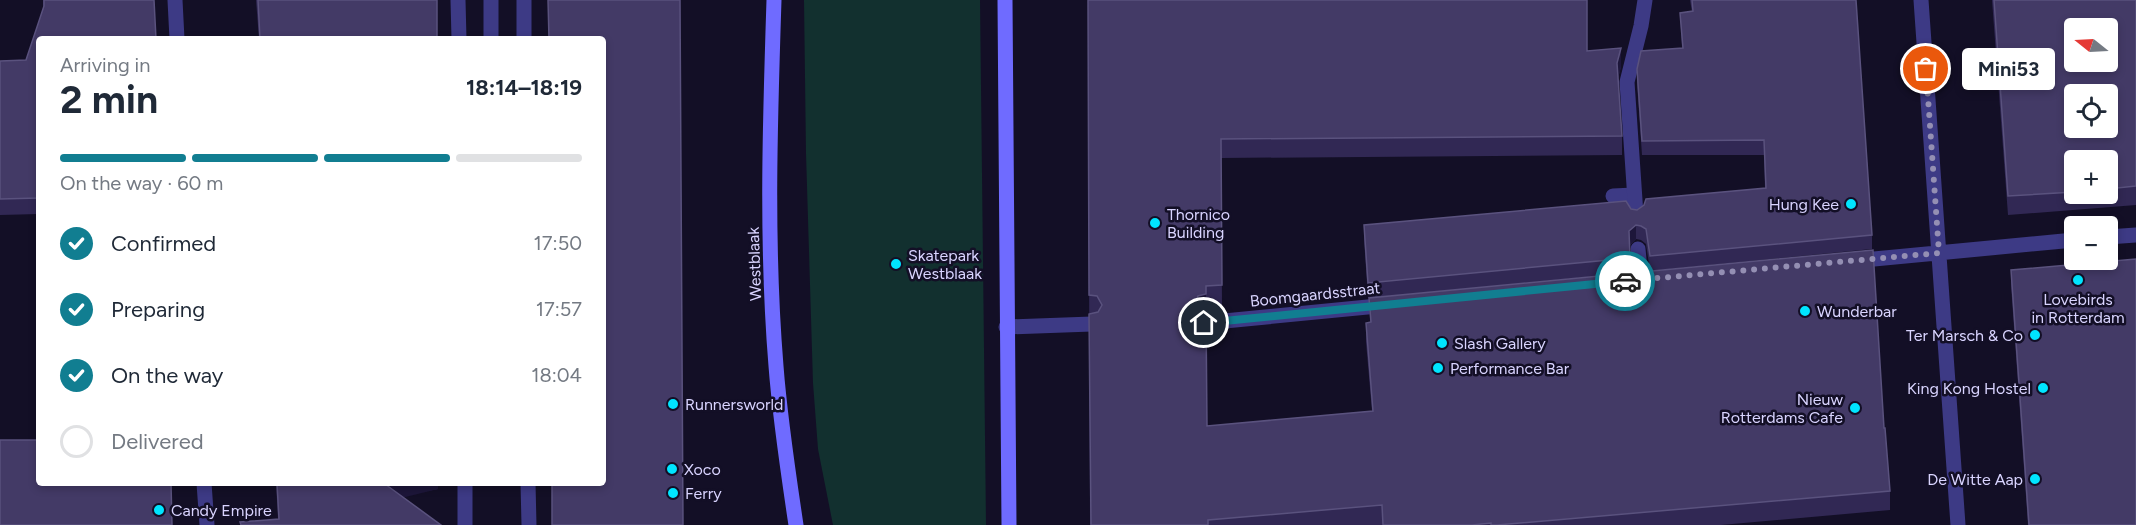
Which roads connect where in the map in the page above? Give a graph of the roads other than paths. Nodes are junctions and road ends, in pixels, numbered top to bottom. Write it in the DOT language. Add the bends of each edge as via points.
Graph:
graph roads {
  1 [pos="175,0"];
  2 [pos="458,0"];
  3 [pos="491,0"];
  4 [pos="524,0"];
  5 [pos="774,0"];
  6 [pos="1005,0"];
  7 [pos="1645,0"];
  8 [pos="1921,0"];
  9 [pos="177,36"];
  10 [pos="459,36"];
  11 [pos="491,36"];
  12 [pos="524,36"];
  13 [pos="1634,195"];
  14 [pos="1613,196"];
  15 [pos="1636,214"];
  16 [pos="2136,235"];
  17 [pos="2118,236"];
  18 [pos="2064,241"];
  19 [pos="1638,249"];
  20 [pos="1939,253"];
  21 [pos="1840,262"];
  22 [pos="1641,280"];
  23 [pos="1406,303"];
  24 [pos="1204,323"];
  25 [pos="1092,324"];
  26 [pos="1006,327"];
  27 [pos="204,486"];
  28 [pos="465,486"];
  29 [pos="528,486"];
  30 [pos="207,525"];
  31 [pos="465,525"];
  32 [pos="529,525"];
  33 [pos="796,525"];
  34 [pos="1009,525"];
  35 [pos="1958,525"];
  1 -- 9 [label="street"];
  2 -- 10 [label="street"];
  3 -- 11 [label="street"];
  4 -- 12 [label="street"];
  5 -- 33 [label="main road, Westblaak" via="770,197 776,365"];
  6 -- 26 [label="main road"];
  7 -- 13 [label="street" via="1627,82"];
  8 -- 20 [label="street"];
  13 -- 14 [label="street"];
  13 -- 15 [label="street"];
  16 -- 17 [label="street"];
  18 -- 20 [label="street"];
  19 -- 22 [label="street"];
  20 -- 21 [label="street"];
  20 -- 35 [label="street"];
  23 -- 24 [label="street, Boomgaardsstraat"];
  25 -- 26 [label="street"];
  26 -- 34 [label="main road"];
  27 -- 30 [label="street"];
  28 -- 31 [label="street"];
  29 -- 32 [label="street"];
}
